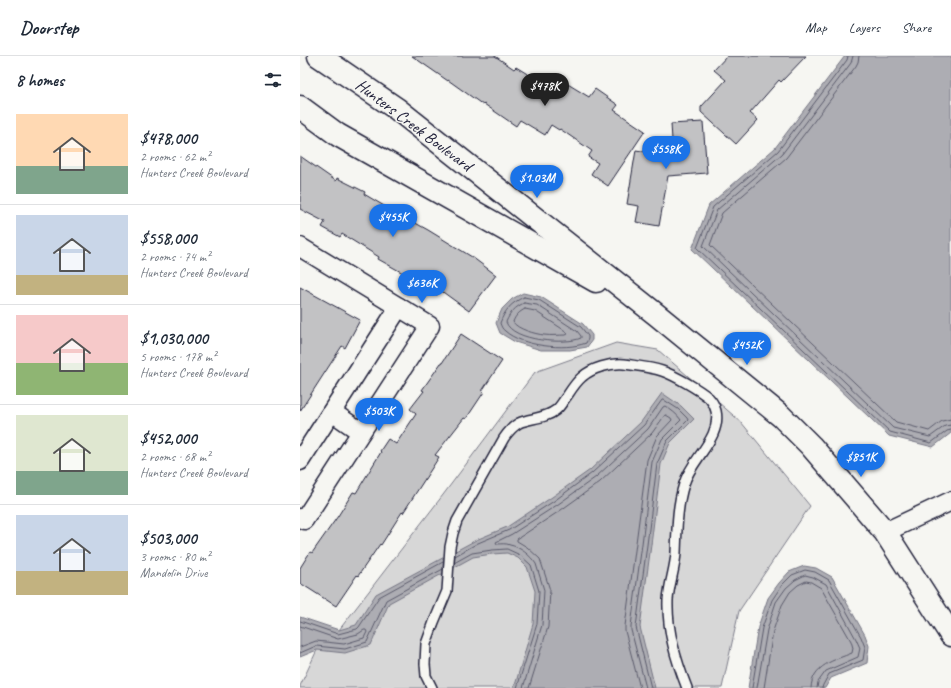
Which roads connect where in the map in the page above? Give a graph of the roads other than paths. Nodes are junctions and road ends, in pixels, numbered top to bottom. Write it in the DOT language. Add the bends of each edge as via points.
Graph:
graph roads {
  1 [pos="319,56"];
  2 [pos="300,107"];
  3 [pos="300,247"];
  4 [pos="399,307"];
  5 [pos="657,315"];
  6 [pos="332,412"];
  7 [pos="361,432"];
  8 [pos="300,461"];
  9 [pos="951,501"];
  10 [pos="302,519"];
  11 [pos="885,532"];
  12 [pos="951,635"];
  13 [pos="432,688"];
  14 [pos="687,688"];
  1 -- 5 [label="street, Hunters Creek Boulevard" via="397,109"];
  2 -- 5 [label="street, Hunters Creek Boulevard" via="338,135"];
  3 -- 4 [label="street"];
  4 -- 6 [label="street"];
  4 -- 7 [label="street" via="430,326"];
  5 -- 11 [label="street, Hunters Creek Boulevard" via="781,416 811,446"];
  6 -- 7 [label="street"];
  6 -- 8 [label="street"];
  7 -- 10 [label="street"];
  9 -- 11 [label="street"];
  11 -- 12 [label="street, Hunters Creek Boulevard"];
  13 -- 14 [label="lane" via="426,676 426,644 447,591 453,533 457,520 504,438 510,429 519,423 548,415 556,410 581,377 602,366 618,364 664,371 701,392 710,399 716,410 717,423 714,434 684,483 677,517 676,554 668,599 670,635"];
}
